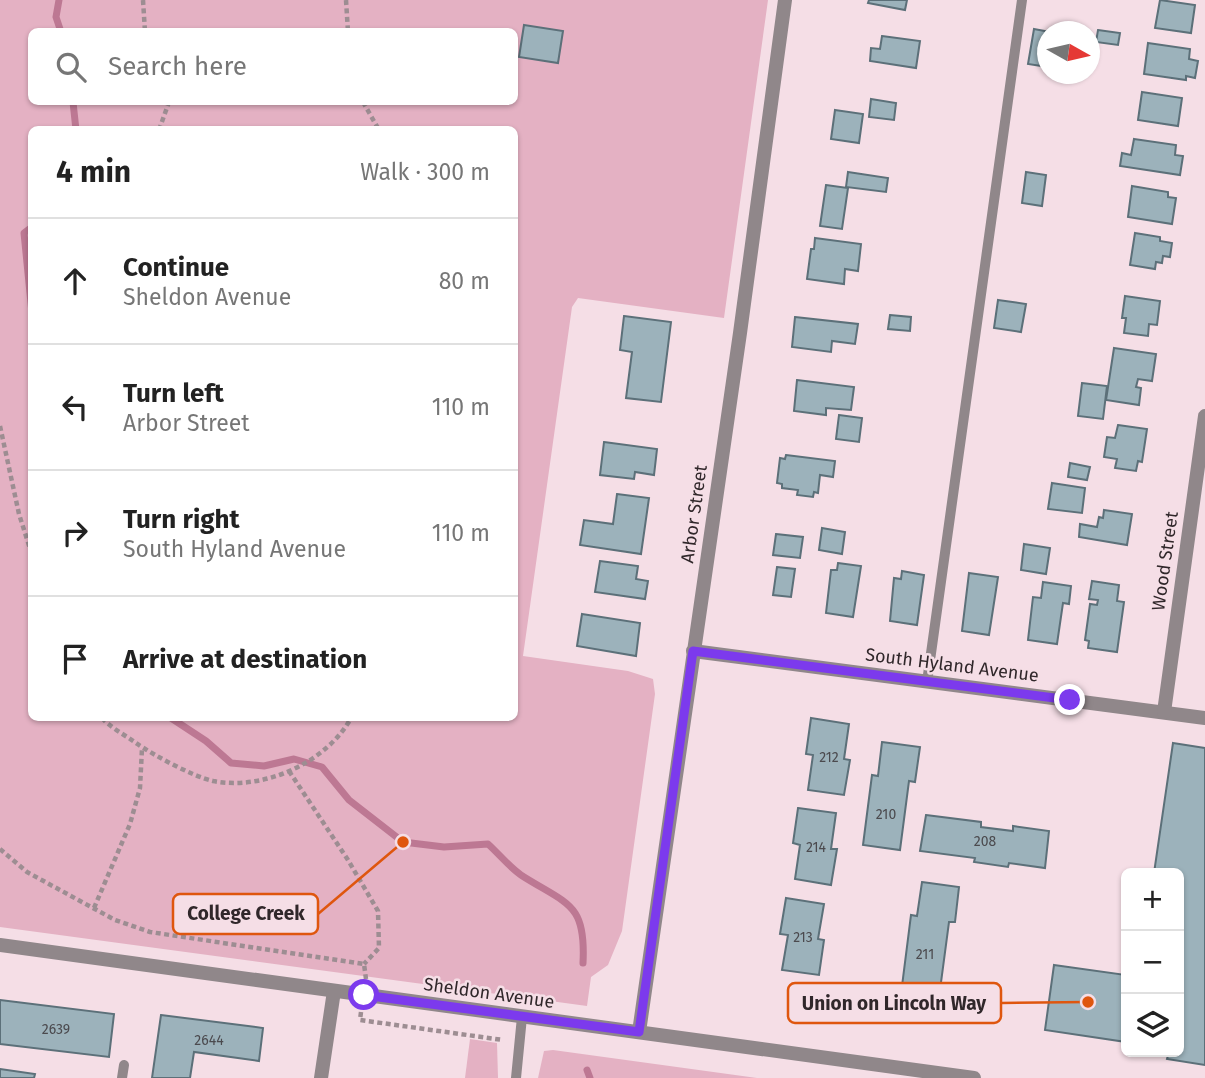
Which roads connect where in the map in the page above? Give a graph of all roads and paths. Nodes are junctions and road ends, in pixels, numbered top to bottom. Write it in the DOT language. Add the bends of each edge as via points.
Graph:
graph roads {
  1 [pos="143,0"];
  2 [pos="346,0"];
  3 [pos="785,0"];
  4 [pos="1022,0"];
  5 [pos="145,28"];
  6 [pos="348,28"];
  7 [pos="168,105"];
  8 [pos="365,105"];
  9 [pos="160,126"];
  10 [pos="377,126"];
  11 [pos="1205,416"];
  12 [pos="0,426"];
  13 [pos="28,542"];
  14 [pos="693,651"];
  15 [pos="927,681"];
  16 [pos="1164,712"];
  17 [pos="1205,718"];
  18 [pos="106,721"];
  19 [pos="349,721"];
  20 [pos="142,747"];
  21 [pos="289,771"];
  22 [pos="0,849"];
  23 [pos="94,908"];
  24 [pos="0,945"];
  25 [pos="365,964"];
  26 [pos="367,976"];
  27 [pos="334,991"];
  28 [pos="362,1008"];
  29 [pos="522,1017"];
  30 [pos="639,1032"];
  31 [pos="496,1039"];
  32 [pos="124,1065"];
  33 [pos="122,1078"];
  34 [pos="321,1078"];
  35 [pos="516,1078"];
  36 [pos="974,1078"];
  1 -- 5 [label="path"];
  2 -- 6 [label="path"];
  3 -- 14 [label="street, Arbor Street"];
  4 -- 15 [label="lane"];
  7 -- 9 [label="path"];
  8 -- 10 [label="path"];
  11 -- 16 [label="street, Wood Street"];
  12 -- 13 [label="path"];
  14 -- 15 [label="street, South Hyland Avenue"];
  14 -- 30 [label="street, Arbor Street"];
  15 -- 16 [label="street, South Hyland Avenue"];
  16 -- 17 [label="street, South Hyland Avenue"];
  18 -- 20 [label="path"];
  19 -- 21 [label="path" via="342,735"];
  20 -- 21 [label="path" via="212,780 243,783"];
  20 -- 23 [label="path" via="131,824"];
  21 -- 25 [label="path" via="378,911 379,948"];
  22 -- 23 [label="path" via="18,866"];
  23 -- 25 [label="path" via="150,932"];
  24 -- 27 [label="street, Sheldon Avenue"];
  25 -- 26 [label="path"];
  27 -- 29 [label="street, Sheldon Avenue"];
  27 -- 34 [label="street"];
  28 -- 31 [label="path" via="360,1020"];
  29 -- 30 [label="street, Sheldon Avenue"];
  29 -- 35 [label="lane"];
  30 -- 36 [label="street, Sheldon Avenue"];
  32 -- 33 [label="lane"];
}
